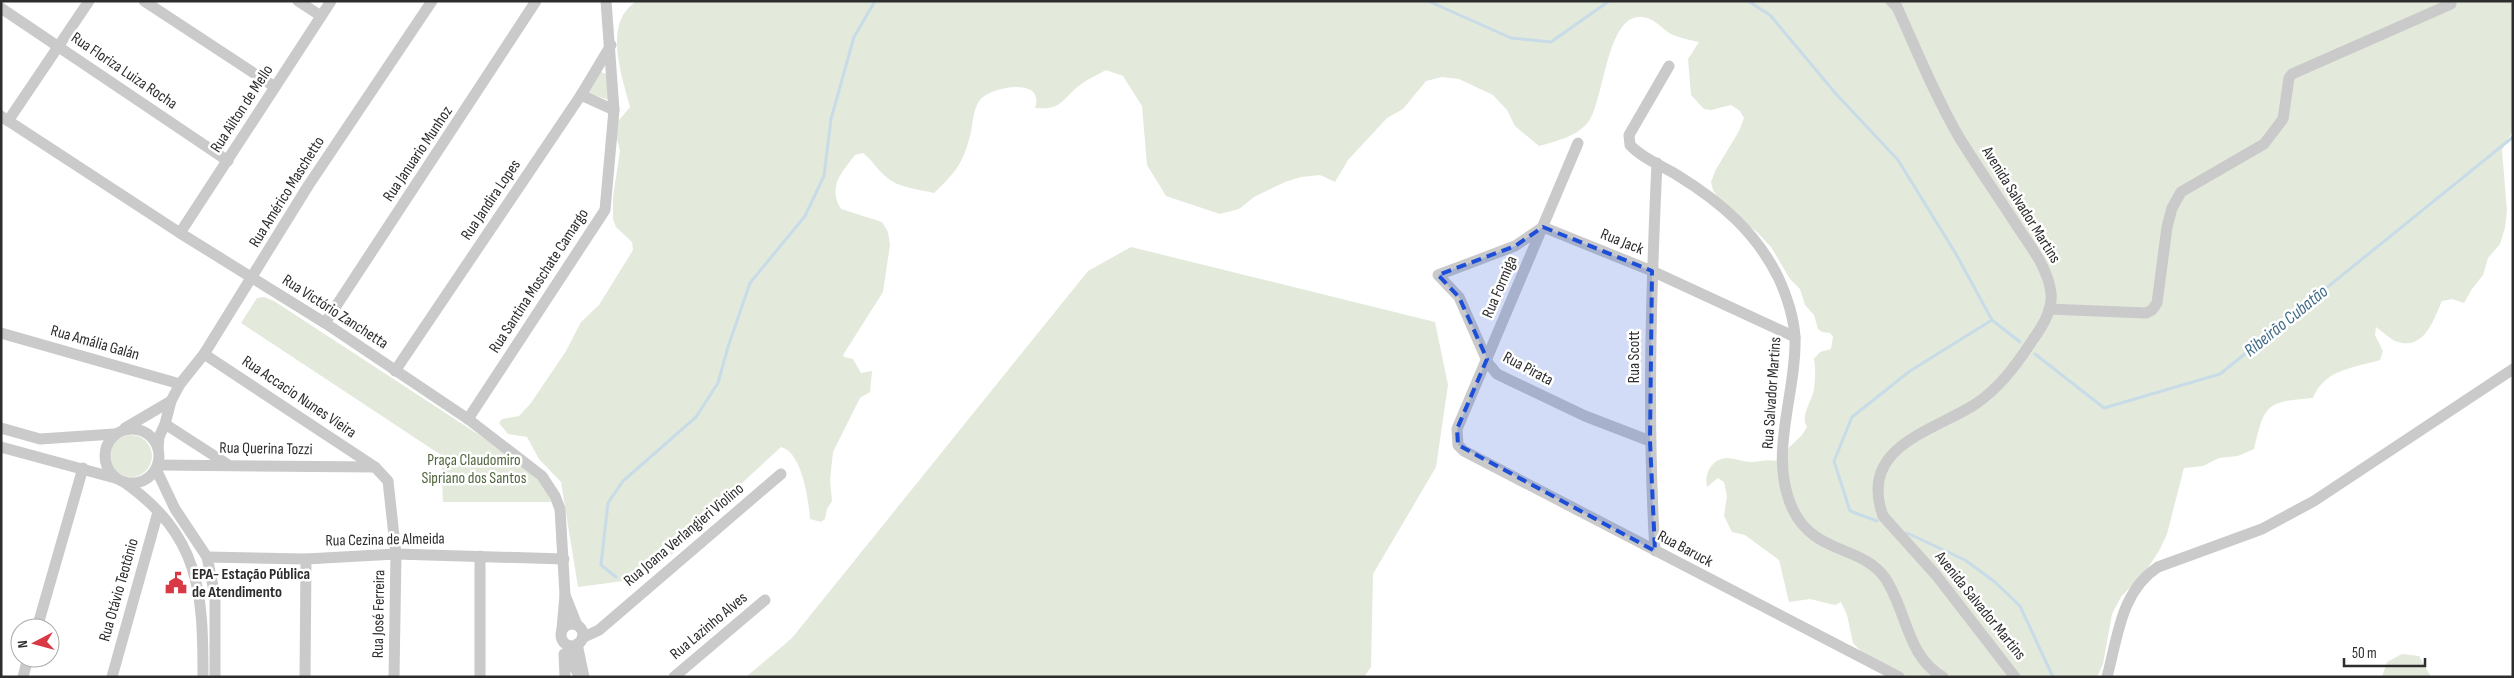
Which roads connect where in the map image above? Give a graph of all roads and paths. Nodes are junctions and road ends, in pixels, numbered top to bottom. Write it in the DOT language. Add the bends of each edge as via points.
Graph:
graph roads {
  1 [pos="89,1"];
  2 [pos="144,1"];
  3 [pos="298,1"];
  4 [pos="330,1"];
  5 [pos="432,1"];
  6 [pos="536,1"];
  7 [pos="1891,1"];
  8 [pos="606,2"];
  9 [pos="2451,4"];
  10 [pos="1,8"];
  11 [pos="321,16"];
  12 [pos="58,46"];
  13 [pos="610,46"];
  14 [pos="1669,66"];
  15 [pos="275,88"];
  16 [pos="581,95"];
  17 [pos="614,110"];
  18 [pos="4,118"];
  19 [pos="1578,143"];
  20 [pos="228,161"];
  21 [pos="1657,163"];
  22 [pos="1543,227"];
  23 [pos="180,233"];
  24 [pos="1652,271"];
  25 [pos="253,278"];
  26 [pos="2049,309"];
  27 [pos="325,323"];
  28 [pos="1,333"];
  29 [pos="1795,337"];
  30 [pos="204,354"];
  31 [pos="1487,360"];
  32 [pos="2513,369"];
  33 [pos="395,371"];
  34 [pos="180,384"];
  35 [pos="171,401"];
  36 [pos="468,419"];
  37 [pos="165,424"];
  38 [pos="1,428"];
  39 [pos="118,432"];
  40 [pos="1650,441"];
  41 [pos="1458,445"];
  42 [pos="158,448"];
  43 [pos="2,450"];
  44 [pos="227,464"];
  45 [pos="157,467"];
  46 [pos="375,467"];
  47 [pos="83,468"];
  48 [pos="781,474"];
  49 [pos="120,480"];
  50 [pos="158,512"];
  51 [pos="1655,552"];
  52 [pos="396,554"];
  53 [pos="480,556"];
  54 [pos="207,557"];
  55 [pos="306,559"];
  56 [pos="564,559"];
  57 [pos="565,595"];
  58 [pos="765,600"];
  59 [pos="40,618"];
  60 [pos="575,638"];
  61 [pos="112,677"];
  62 [pos="203,677"];
  63 [pos="215,677"];
  64 [pos="305,677"];
  65 [pos="394,677"];
  66 [pos="480,677"];
  67 [pos="565,677"];
  68 [pos="580,677"];
  69 [pos="584,677"];
  70 [pos="674,677"];
  71 [pos="1899,677"];
  72 [pos="1942,677"];
  73 [pos="2015,677"];
  74 [pos="2107,677"];
  1 -- 12 [label="street"];
  2 -- 15 [label="street"];
  3 -- 11 [label="street"];
  4 -- 11 [label="street, Rua Ailton de Mello"];
  5 -- 25 [label="street, Rua Américo Maschetto" via="308,186"];
  6 -- 27 [label="street, Rua Januario Munhoz"];
  7 -- 26 [label="street, Avenida Salvador Martins" via="1897,7 1959,137 2046,272 2051,293"];
  8 -- 13 [label="street, Rua Santina Moschate Camargo"];
  9 -- 26 [label="street" via="2292,74 2283,119 2264,144 2181,192 2167,227 2157,303 2152,310 2146,313"];
  10 -- 12 [label="street, Rua Floriza Luiza Rocha"];
  11 -- 15 [label="street, Rua Ailton de Mello"];
  12 -- 18 [label="street"];
  12 -- 20 [label="street, Rua Floriza Luiza Rocha"];
  13 -- 16 [label="street, Rua Jandira Lopes"];
  13 -- 17 [label="street, Rua Santina Moschate Camargo"];
  14 -- 21 [label="street, Rua Salvador Martins" via="1629,135 1630,145"];
  15 -- 20 [label="street, Rua Ailton de Mello"];
  16 -- 17 [label="street"];
  16 -- 33 [label="street, Rua Jandira Lopes"];
  17 -- 36 [label="street, Rua Santina Moschate Camargo" via="605,210"];
  18 -- 23 [label="street, Rua Victório Zanchetta"];
  19 -- 22 [label="street, Rua Formiga"];
  20 -- 23 [label="street, Rua Ailton de Mello"];
  21 -- 24 [label="street, Rua Scott"];
  21 -- 29 [label="street, Rua Salvador Martins" via="1705,194 1755,238 1780,281"];
  22 -- 24 [label="street, Rua Jack"];
  22 -- 31 [label="street, Rua Formiga"];
  22 -- 31 [label="street, Rua Pirata" via="1515,246 1438,275 1459,297"];
  23 -- 25 [label="street, Rua Victório Zanchetta"];
  24 -- 29 [label="street, Rua Jack"];
  24 -- 40 [label="street, Rua Scott"];
  25 -- 27 [label="street, Rua Victório Zanchetta"];
  25 -- 30 [label="street, Rua Américo Maschetto"];
  26 -- 73 [label="street, Avenida Salvador Martins" via="2043,326 1998,386 1975,405 1899,447 1882,468 1878,488 1878,504 1883,516 1936,575"];
  27 -- 33 [label="street, Rua Victório Zanchetta"];
  28 -- 34 [label="street, Rua Amália Galán"];
  29 -- 72 [label="street, Rua Salvador Martins" via="1784,463 1787,491 1794,510 1816,537 1879,570 1898,602 1916,652"];
  30 -- 34 [label="street, Rua Américo Maschetto"];
  30 -- 46 [label="street, Rua Accacio Nunes Vieira"];
  31 -- 40 [label="street, Rua Pirata" via="1496,374 1585,416"];
  31 -- 41 [label="street, Rua Formiga" via="1457,429"];
  32 -- 74 [label="street" via="2314,501 2262,529 2158,567 2144,576 2126,604"];
  33 -- 36 [label="street, Rua Victório Zanchetta"];
  34 -- 35 [label="street, Rua Américo Maschetto"];
  35 -- 37 [label="street, Rua Américo Maschetto"];
  35 -- 39 [label="street"];
  36 -- 56 [label="street, Rua Victório Zanchetta" via="542,476 549,486 560,509"];
  37 -- 42 [label="street, Rua Américo Maschetto"];
  37 -- 44 [label="street"];
  38 -- 39 [label="street" via="40,439"];
  39 -- 42 [label="street" via="140,429 148,433"];
  39 -- 49 [label="street" via="108,441 104,457 110,473"];
  40 -- 51 [label="street, Rua Scott"];
  41 -- 51 [label="street, Rua Baruck"];
  42 -- 45 [label="street"];
  43 -- 47 [label="street"];
  44 -- 45 [label="street, Rua Querina Tozzi"];
  44 -- 46 [label="street, Rua Querina Tozzi"];
  45 -- 49 [label="street" via="146,479 132,483"];
  45 -- 54 [label="street" via="175,510"];
  46 -- 52 [label="street, Rua José Ferreira" via="388,481"];
  47 -- 49 [label="street"];
  47 -- 59 [label="street"];
  48 -- 60 [label="street, Rua Joana Verlangieri Violino" via="607,621"];
  49 -- 50 [label="street" via="144,496"];
  50 -- 61 [label="street, Rua Otávio Teotônio"];
  50 -- 62 [label="street" via="191,561 199,588 203,617"];
  51 -- 71 [label="street, Rua Baruck"];
  52 -- 53 [label="street, Rua Cezina de Almeida"];
  52 -- 55 [label="street, Rua Cezina de Almeida"];
  52 -- 65 [label="street, Rua José Ferreira"];
  53 -- 56 [label="street, Rua Cezina de Almeida"];
  53 -- 66 [label="street"];
  54 -- 55 [label="street, Rua Cezina de Almeida"];
  54 -- 63 [label="street" via="215,596"];
  55 -- 64 [label="street"];
  56 -- 57 [label="street, Rua Victório Zanchetta"];
  57 -- 60 [label="street"];
  57 -- 60 [label="street" via="561,637"];
  58 -- 70 [label="street, Rua Lazinho Alves"];
  60 -- 67 [label="street"];
  60 -- 68 [label="street" via="571,662"];
  60 -- 69 [label="street"];
}
